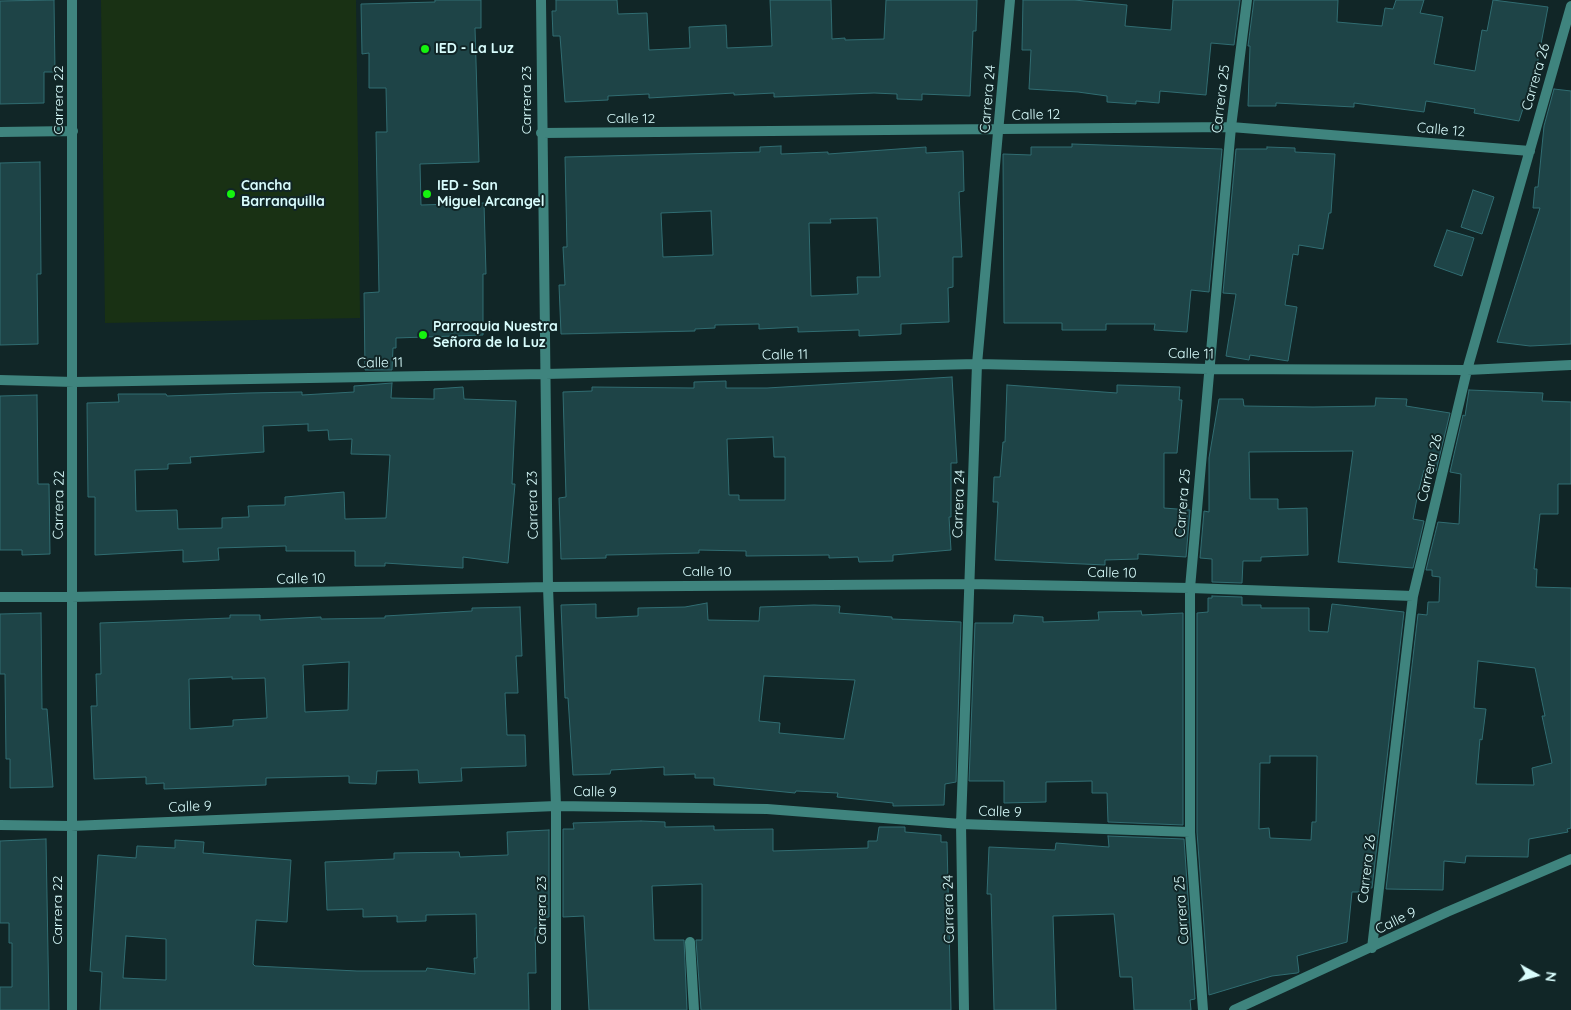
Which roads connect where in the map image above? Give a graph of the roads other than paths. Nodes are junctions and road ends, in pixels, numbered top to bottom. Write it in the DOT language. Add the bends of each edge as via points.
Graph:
graph roads {
  1 [pos="72,0"];
  2 [pos="541,0"];
  3 [pos="1010,0"];
  4 [pos="1247,0"];
  5 [pos="1571,6"];
  6 [pos="1231,127"];
  7 [pos="999,130"];
  8 [pos="73,131"];
  9 [pos="0,132"];
  10 [pos="541,133"];
  11 [pos="1530,151"];
  12 [pos="977,364"];
  13 [pos="1571,365"];
  14 [pos="1209,368"];
  15 [pos="1467,370"];
  16 [pos="545,374"];
  17 [pos="0,380"];
  18 [pos="74,382"];
  19 [pos="970,584"];
  20 [pos="548,587"];
  21 [pos="1190,588"];
  22 [pos="1413,596"];
  23 [pos="0,597"];
  24 [pos="71,597"];
  25 [pos="556,806"];
  26 [pos="961,824"];
  27 [pos="0,825"];
  28 [pos="71,826"];
  29 [pos="1190,832"];
  30 [pos="1571,859"];
  31 [pos="690,942"];
  32 [pos="1372,948"];
  33 [pos="72,1010"];
  34 [pos="556,1010"];
  35 [pos="694,1010"];
  36 [pos="964,1010"];
  37 [pos="1203,1010"];
  38 [pos="1234,1010"];
  1 -- 8 [label="street, Carrera 22"];
  2 -- 10 [label="street, Carrera 23"];
  3 -- 7 [label="street, Carrera 24"];
  4 -- 6 [label="street, Carrera 25"];
  5 -- 11 [label="street, Carrera 26"];
  6 -- 7 [label="street, Calle 12"];
  6 -- 11 [label="street, Calle 12"];
  6 -- 14 [label="street, Carrera 25"];
  7 -- 10 [label="street, Calle 12"];
  7 -- 12 [label="street, Carrera 24"];
  8 -- 9 [label="street"];
  8 -- 18 [label="street, Carrera 22"];
  10 -- 16 [label="street, Carrera 23"];
  11 -- 15 [label="street, Carrera 26"];
  12 -- 14 [label="street, Calle 11"];
  12 -- 16 [label="street, Calle 11"];
  12 -- 19 [label="street, Carrera 24"];
  13 -- 15 [label="street, Calle 11"];
  14 -- 15 [label="street, Calle 11"];
  14 -- 21 [label="street, Carrera 25"];
  15 -- 22 [label="street, Carrera 26"];
  16 -- 18 [label="street, Calle 11"];
  16 -- 20 [label="street, Carrera 23"];
  17 -- 18 [label="street, Calle 11"];
  18 -- 24 [label="street, Carrera 22"];
  19 -- 20 [label="street, Calle 10"];
  19 -- 21 [label="street, Calle 10"];
  19 -- 26 [label="street, Carrera 24"];
  20 -- 24 [label="street, Calle 10"];
  20 -- 25 [label="street, Carrera 23"];
  21 -- 22 [label="street, Calle 10"];
  21 -- 29 [label="street, Carrera 25"];
  22 -- 32 [label="street, Carrera 26"];
  23 -- 24 [label="street, Calle 10"];
  24 -- 28 [label="street, Carrera 22"];
  25 -- 26 [label="street, Calle 9" via="767,809"];
  25 -- 28 [label="street, Calle 9"];
  25 -- 34 [label="street, Carrera 23"];
  26 -- 29 [label="street, Calle 9"];
  26 -- 36 [label="street, Carrera 24"];
  27 -- 28 [label="street, Calle 9"];
  28 -- 33 [label="street, Carrera 22"];
  29 -- 37 [label="street, Carrera 25"];
  30 -- 32 [label="street, Calle 9"];
  31 -- 35 [label="street"];
  32 -- 38 [label="street, Calle 9"];
}
